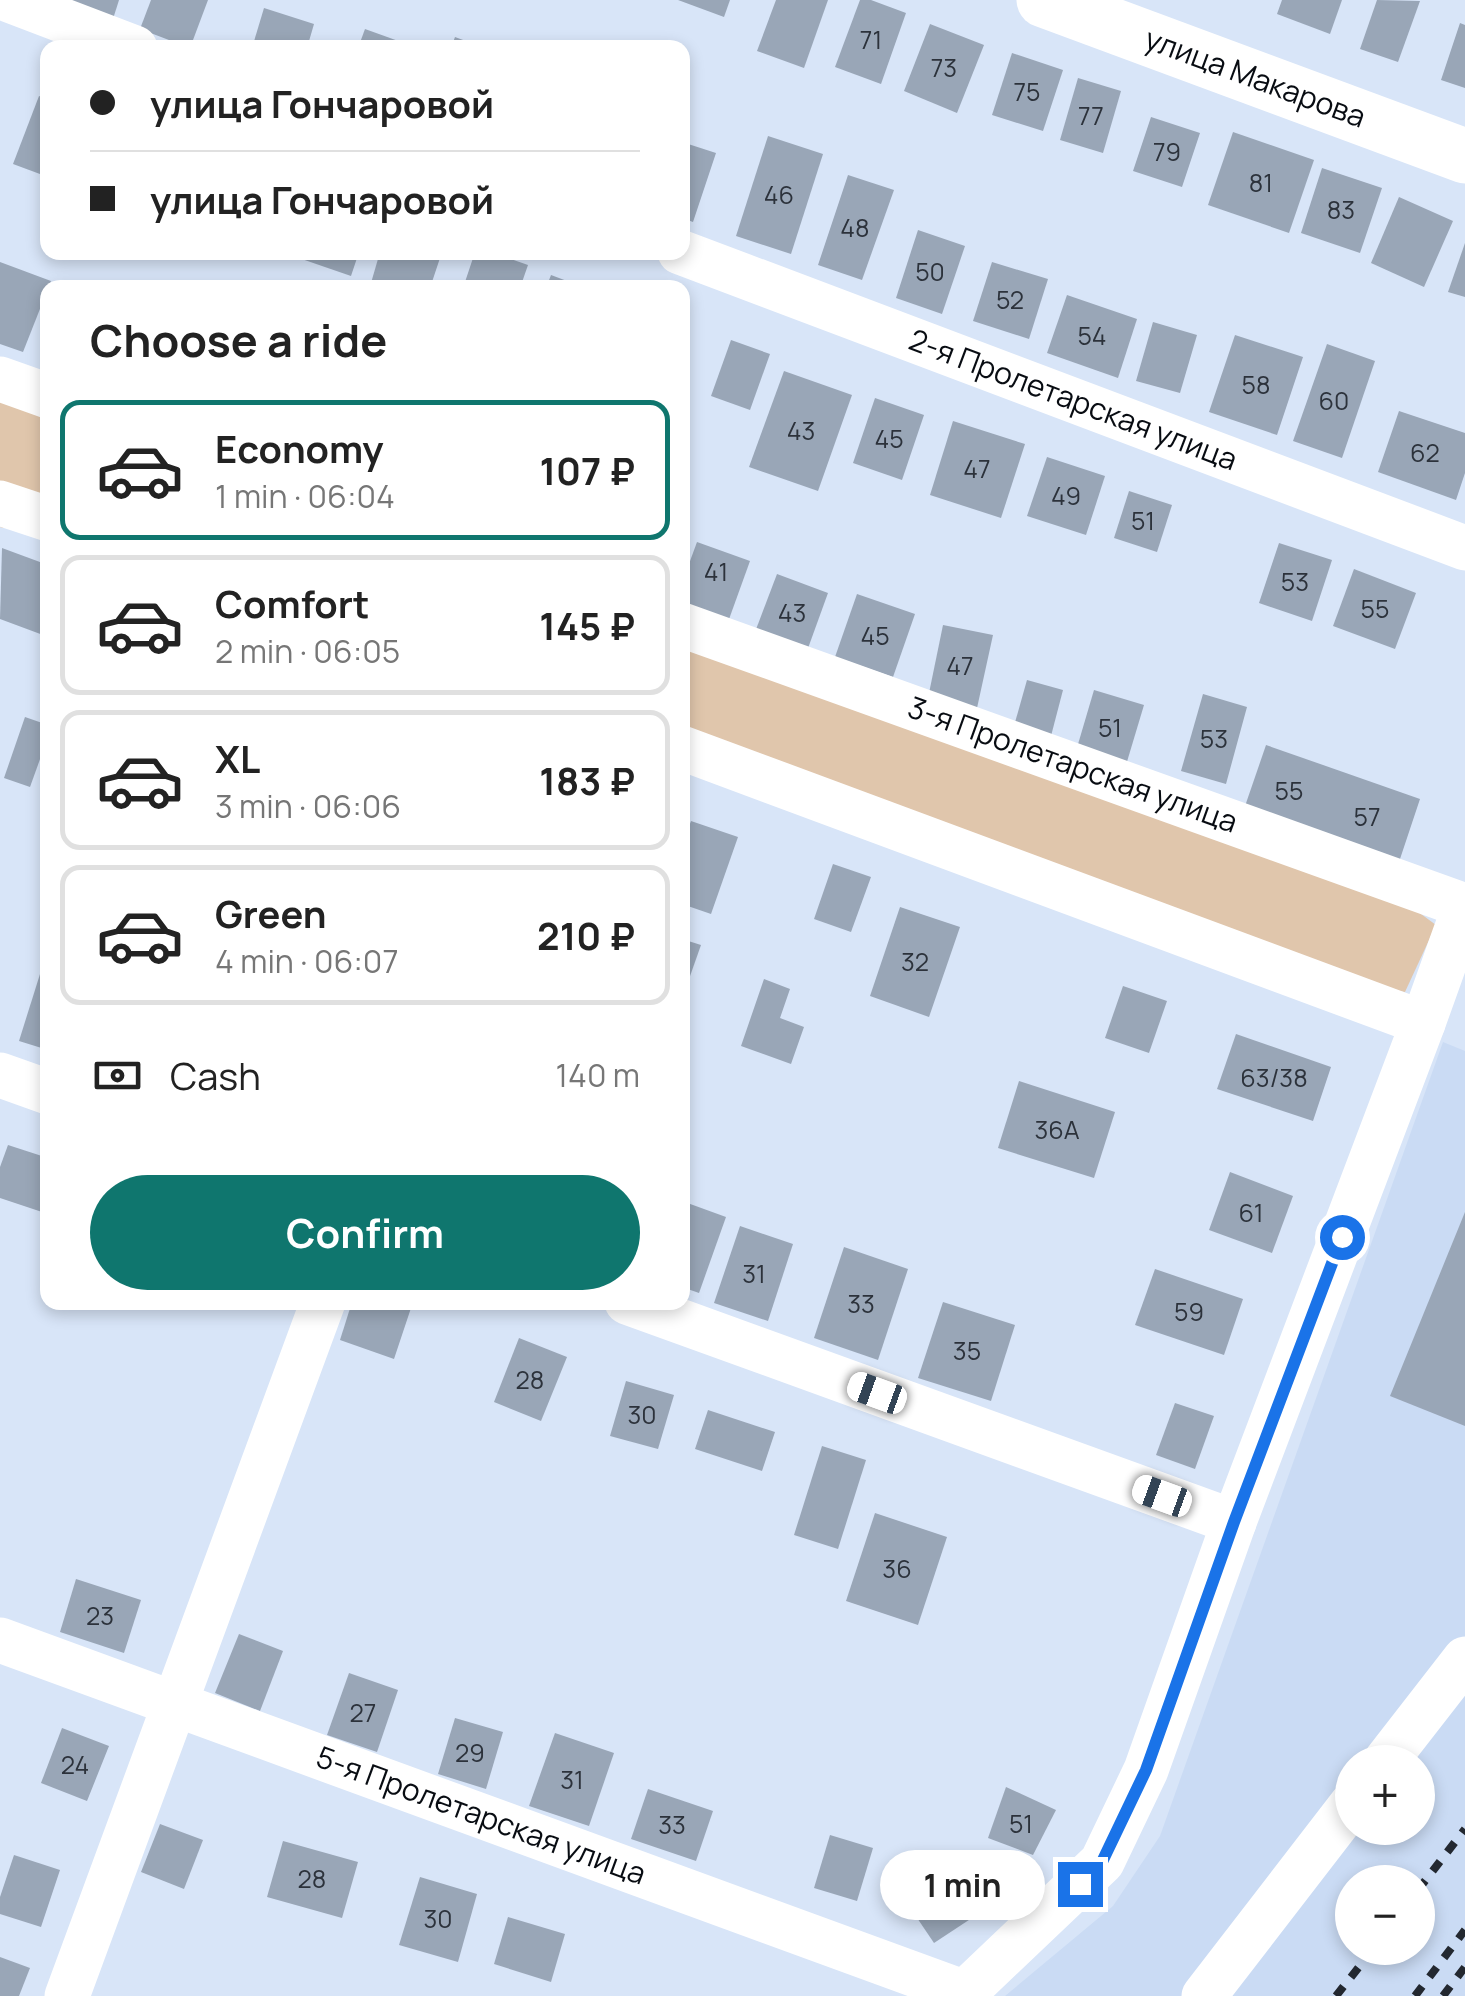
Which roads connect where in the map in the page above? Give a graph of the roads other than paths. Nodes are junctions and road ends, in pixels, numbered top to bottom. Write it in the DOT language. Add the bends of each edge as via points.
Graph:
graph roads {
  1 [pos="9,0"];
  2 [pos="1044,0"];
  3 [pos="114,40"];
  4 [pos="1465,156"];
  5 [pos="690,256"];
  6 [pos="0,379"];
  7 [pos="40,393"];
  8 [pos="0,502"];
  9 [pos="40,517"];
  10 [pos="1465,548"];
  11 [pos="690,627"];
  12 [pos="690,751"];
  13 [pos="1465,906"];
  14 [pos="1423,1023"];
  15 [pos="0,1075"];
  16 [pos="40,1089"];
  17 [pos="319,1310"];
  18 [pos="649,1310"];
  19 [pos="1234,1522"];
  20 [pos="0,1640"];
  21 [pos="1465,1659"];
  22 [pos="174,1702"];
  23 [pos="1398,1745"];
  24 [pos="1335,1826"];
  25 [pos="963,1994"];
  26 [pos="67,1996"];
  27 [pos="1204,1996"];
  1 -- 3 [label="street"];
  2 -- 4 [label="main road, улица Макарова"];
  5 -- 10 [label="street, 2-я Пролетарская улица"];
  6 -- 7 [label="street"];
  8 -- 9 [label="street"];
  11 -- 13 [label="street, 3-я Пролетарская улица"];
  12 -- 14 [label="street"];
  13 -- 14 [label="street"];
  14 -- 19 [label="street"];
  15 -- 16 [label="street"];
  17 -- 22 [label="street"];
  18 -- 19 [label="street"];
  19 -- 25 [label="street" via="1146,1770 1102,1862"];
  20 -- 22 [label="street, 5-я Пролетарская улица"];
  21 -- 23 [label="street"];
  22 -- 25 [label="street, 5-я Пролетарская улица"];
  22 -- 26 [label="street"];
  24 -- 27 [label="street"];
}
